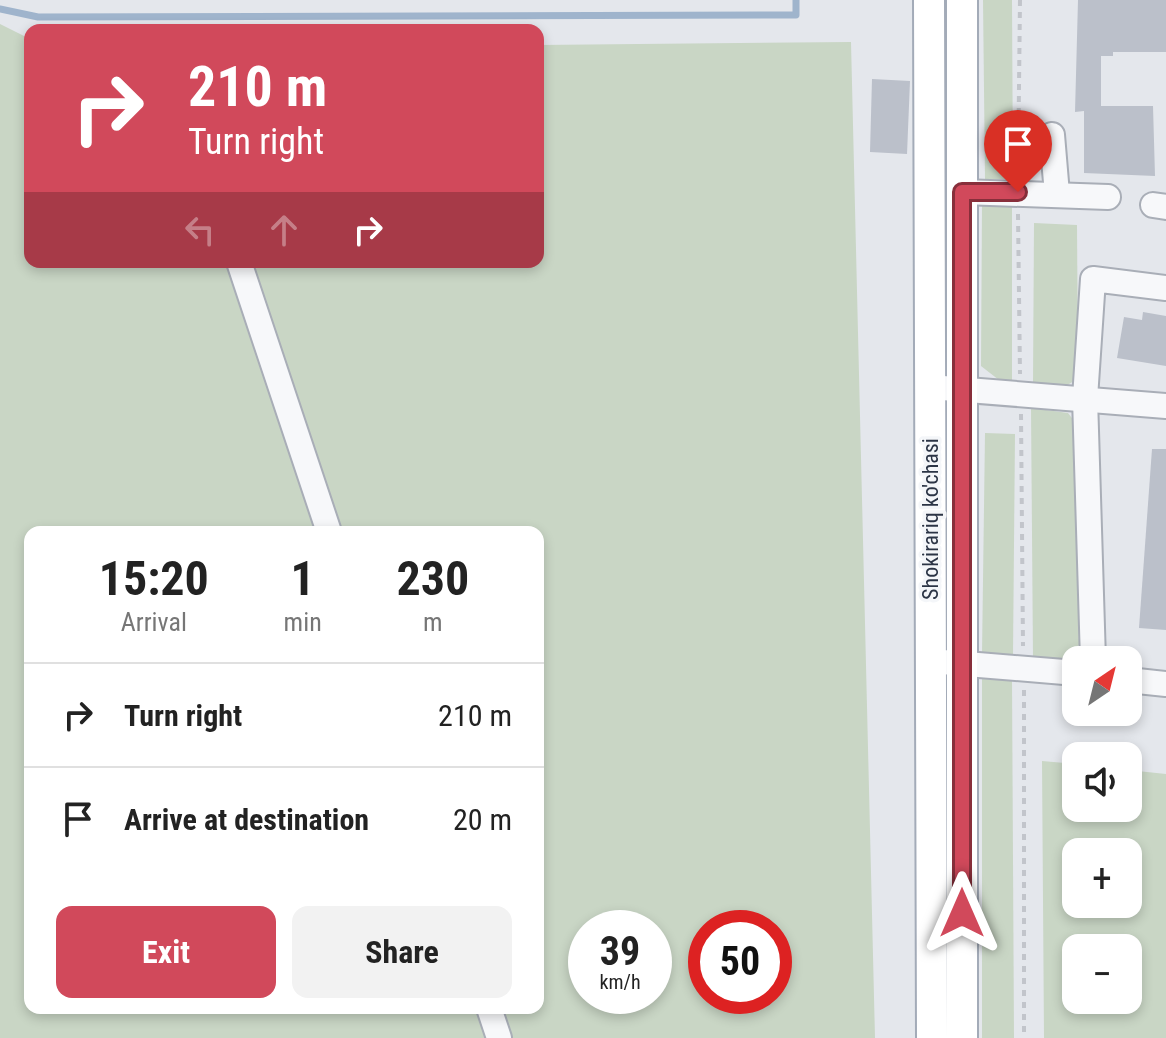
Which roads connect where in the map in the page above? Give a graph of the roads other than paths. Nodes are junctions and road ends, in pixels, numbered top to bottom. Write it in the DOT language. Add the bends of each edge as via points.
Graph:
graph roads {
  1 [pos="929,0"];
  2 [pos="962,0"];
  3 [pos="1052,135"];
  4 [pos="962,192"];
  5 [pos="1057,194"];
  6 [pos="1108,197"];
  7 [pos="241,268"];
  8 [pos="1166,288"];
  9 [pos="930,387"];
  10 [pos="962,389"];
  11 [pos="1085,398"];
  12 [pos="1166,406"];
  13 [pos="327,526"];
  14 [pos="1093,646"];
  15 [pos="930,661"];
  16 [pos="962,663"];
  17 [pos="1062,672"];
  18 [pos="1142,681"];
  19 [pos="1166,684"];
  20 [pos="491,1014"];
  21 [pos="499,1038"];
  22 [pos="932,1038"];
  23 [pos="962,1038"];
  1 -- 9 [label="main road, Shokirariq ko'chasi"];
  2 -- 4 [label="main road, Shokirariq ko'chasi"];
  3 -- 5 [label="lane"];
  4 -- 5 [label="lane"];
  4 -- 10 [label="main road, Shokirariq ko'chasi"];
  5 -- 6 [label="lane"];
  7 -- 13 [label="lane"];
  8 -- 11 [label="lane" via="1093,279"];
  9 -- 10 [label="lane"];
  9 -- 15 [label="main road, Shokirariq ko'chasi"];
  10 -- 11 [label="lane"];
  10 -- 16 [label="main road, Shokirariq ko'chasi"];
  11 -- 12 [label="lane"];
  11 -- 14 [label="lane"];
  15 -- 16 [label="lane"];
  15 -- 22 [label="main road, Shokirariq ko'chasi"];
  16 -- 17 [label="lane"];
  16 -- 23 [label="main road, Shokirariq ko'chasi"];
  18 -- 19 [label="lane"];
  20 -- 21 [label="lane"];
}
